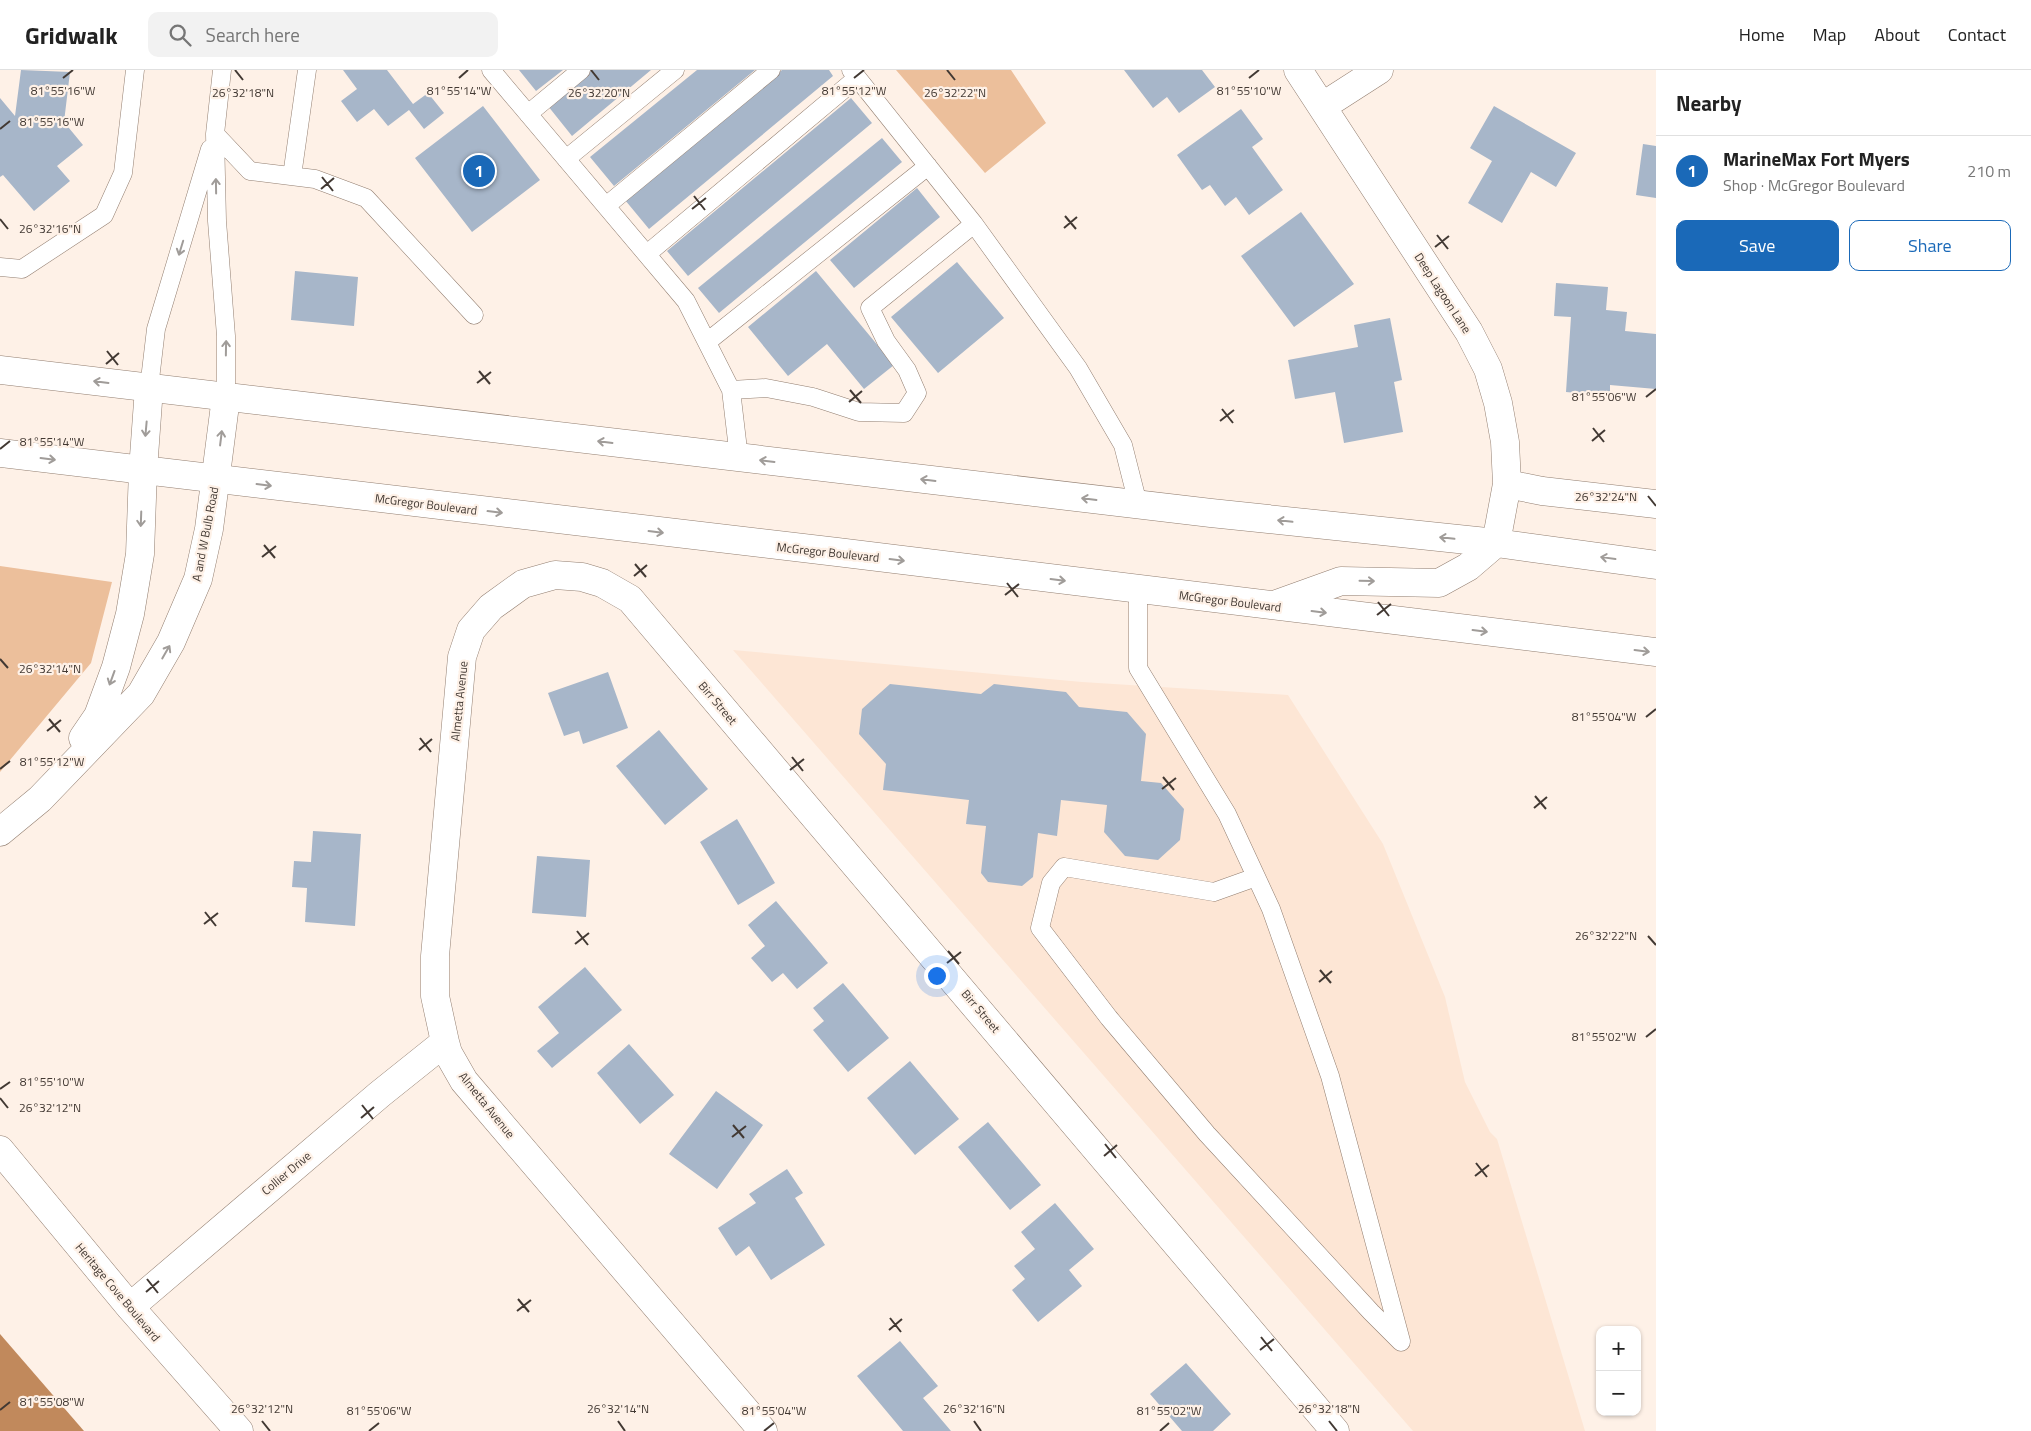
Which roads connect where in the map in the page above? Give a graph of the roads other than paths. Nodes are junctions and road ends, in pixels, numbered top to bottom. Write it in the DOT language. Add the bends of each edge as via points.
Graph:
graph roads {
  1 [pos="135,70"];
  2 [pos="222,70"];
  3 [pos="307,70"];
  4 [pos="491,70"];
  5 [pos="581,70"];
  6 [pos="675,70"];
  7 [pos="771,70"];
  8 [pos="1298,70"];
  9 [pos="1380,70"];
  10 [pos="854,74"];
  11 [pos="1323,106"];
  12 [pos="528,114"];
  13 [pos="215,134"];
  14 [pos="566,159"];
  15 [pos="928,166"];
  16 [pos="292,176"];
  17 [pos="606,206"];
  18 [pos="974,224"];
  19 [pos="647,254"];
  20 [pos="0,266"];
  21 [pos="474,315"];
  22 [pos="707,342"];
  23 [pos="0,370"];
  24 [pos="149,388"];
  25 [pos="731,390"];
  26 [pos="226,397"];
  27 [pos="0,453"];
  28 [pos="739,458"];
  29 [pos="142,470"];
  30 [pos="216,479"];
  31 [pos="1507,484"];
  32 [pos="1138,504"];
  33 [pos="1656,504"];
  34 [pos="1496,543"];
  35 [pos="1656,565"];
  36 [pos="568,576"];
  37 [pos="1138,590"];
  38 [pos="1271,606"];
  39 [pos="1656,652"];
  40 [pos="40,798"];
  41 [pos="0,832"];
  42 [pos="1256,877"];
  43 [pos="446,1042"];
  44 [pos="0,1150"];
  45 [pos="130,1307"];
  46 [pos="239,1431"];
  47 [pos="764,1431"];
  48 [pos="1335,1431"];
  1 -- 20 [label="lane" via="123,173 104,215 22,270"];
  2 -- 13 [label="lane"];
  3 -- 16 [label="lane"];
  4 -- 12 [label="lane"];
  5 -- 12 [label="lane"];
  6 -- 14 [label="lane"];
  7 -- 17 [label="lane"];
  8 -- 11 [label="street, Deep Lagoon Lane"];
  9 -- 11 [label="street"];
  10 -- 15 [label="lane"];
  10 -- 19 [label="lane"];
  11 -- 31 [label="street, Deep Lagoon Lane" via="1469,332 1488,369 1505,442"];
  12 -- 14 [label="lane"];
  13 -- 16 [label="lane" via="250,171"];
  13 -- 24 [label="lane, one-way" via="156,329"];
  26 -- 13 [label="lane, one-way" via="226,336 217,221"];
  14 -- 17 [label="lane"];
  15 -- 18 [label="lane"];
  15 -- 22 [label="lane"];
  16 -- 21 [label="lane" via="315,179 366,198"];
  17 -- 19 [label="lane"];
  18 -- 25 [label="lane" via="870,308 917,393 904,413 859,412 813,397 766,388"];
  18 -- 32 [label="lane" via="1078,368 1122,445"];
  19 -- 22 [label="lane" via="686,301"];
  22 -- 25 [label="lane"];
  24 -- 23 [label="street, one-way"];
  24 -- 26 [label="street"];
  24 -- 29 [label="street, A and W Bulb Road, one-way"];
  25 -- 28 [label="lane"];
  28 -- 26 [label="street, one-way"];
  30 -- 26 [label="street, A and W Bulb Road, one-way"];
  27 -- 29 [label="street, McGregor Boulevard, one-way"];
  32 -- 28 [label="street, one-way"];
  29 -- 30 [label="street, McGregor Boulevard"];
  29 -- 40 [label="street, A and W Bulb Road, one-way" via="140,554 130,614 116,667 98,716"];
  30 -- 37 [label="street, McGregor Boulevard, one-way"];
  40 -- 30 [label="street, A and W Bulb Road, one-way" via="141,694 171,642 198,579"];
  31 -- 33 [label="street"];
  31 -- 34 [label="street, Deep Lagoon Lane"];
  34 -- 32 [label="street, one-way"];
  35 -- 34 [label="street, one-way"];
  38 -- 34 [label="street, one-way" via="1341,581 1440,583 1468,567"];
  36 -- 43 [label="street, Almetta Avenue" via="555,575 523,584 491,607 472,630 462,657 435,956 436,996"];
  36 -- 48 [label="street, Birr Street" via="602,583 630,599"];
  37 -- 38 [label="street, McGregor Boulevard"];
  37 -- 42 [label="lane" via="1138,668 1227,814"];
  38 -- 39 [label="street, McGregor Boulevard, one-way"];
  40 -- 41 [label="street, A and W Bulb Road"];
  42 -- 42 [label="lane" via="1271,909 1330,1076 1401,1342 1207,1134 1109,1018 1040,928 1050,883 1064,867 1214,892"];
  43 -- 45 [label="street, Collier Drive" via="380,1094"];
  43 -- 47 [label="street, Almetta Avenue" via="448,1053 464,1081"];
  44 -- 45 [label="street, Heritage Cove Boulevard"];
  45 -- 46 [label="street, Heritage Cove Boulevard"];
}
